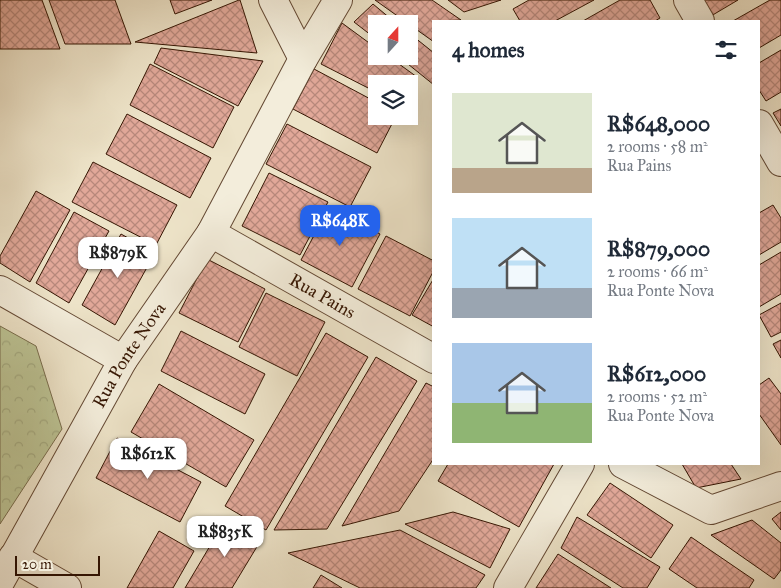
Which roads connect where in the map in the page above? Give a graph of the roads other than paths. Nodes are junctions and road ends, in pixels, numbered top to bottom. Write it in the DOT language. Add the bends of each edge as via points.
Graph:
graph roads {
  1 [pos="273,0"];
  2 [pos="338,0"];
  3 [pos="688,0"];
  4 [pos="699,20"];
  5 [pos="303,59"];
  6 [pos="760,126"];
  7 [pos="781,162"];
  8 [pos="211,233"];
  9 [pos="0,290"];
  10 [pos="432,358"];
  11 [pos="123,360"];
  12 [pos="579,465"];
  13 [pos="625,465"];
  14 [pos="781,486"];
  15 [pos="13,557"];
  16 [pos="0,582"];
  17 [pos="67,588"];
  18 [pos="508,588"];
  1 -- 5 [label="street"];
  2 -- 5 [label="street, Rua Ponte Nova"];
  3 -- 4 [label="street"];
  5 -- 8 [label="street, Rua Ponte Nova"];
  6 -- 7 [label="street"];
  8 -- 10 [label="street, Rua Pains"];
  8 -- 11 [label="street, Rua Ponte Nova"];
  9 -- 11 [label="street"];
  11 -- 15 [label="street, Rua Ponte Nova"];
  12 -- 18 [label="street"];
  13 -- 14 [label="street" via="711,510"];
  15 -- 16 [label="street, Rua Ponte Nova"];
  15 -- 17 [label="street"];
}
